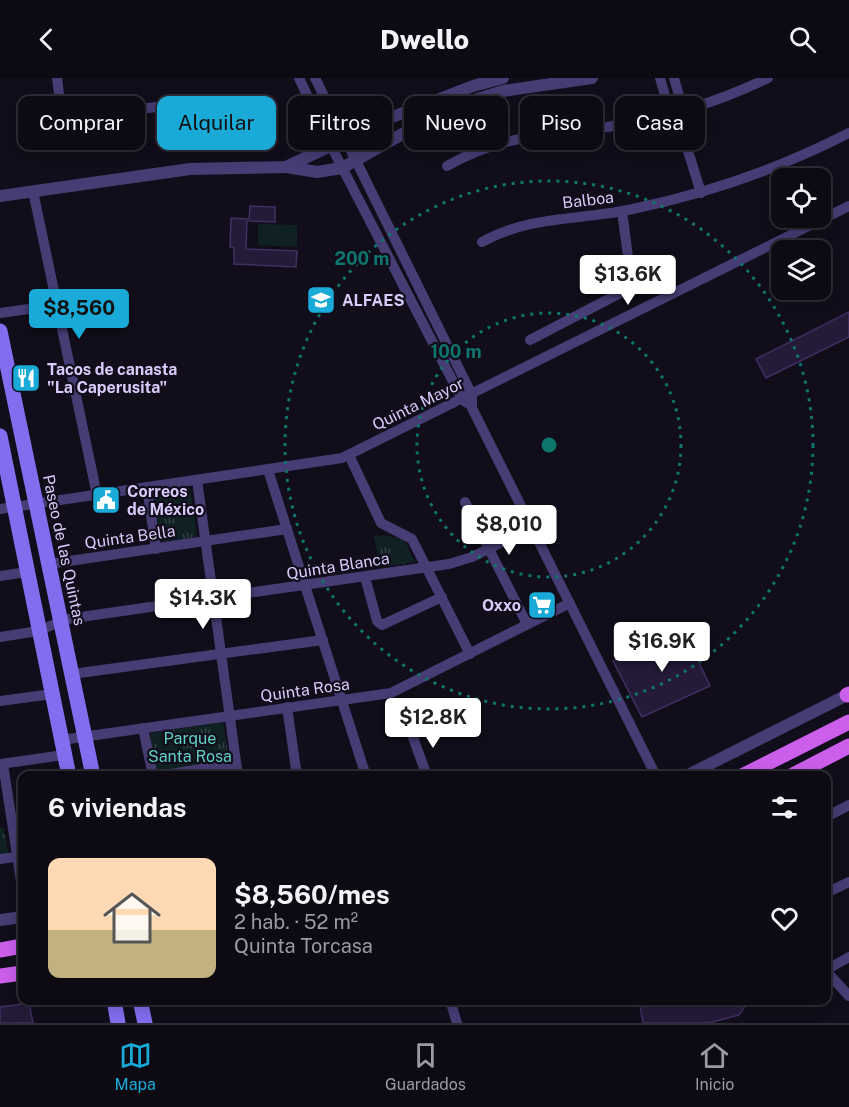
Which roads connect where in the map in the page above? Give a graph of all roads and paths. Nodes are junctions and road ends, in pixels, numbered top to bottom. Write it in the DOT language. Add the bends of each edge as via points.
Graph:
graph roads {
  1 [pos="57,78"];
  2 [pos="299,78"];
  3 [pos="315,78"];
  4 [pos="503,78"];
  5 [pos="590,78"];
  6 [pos="660,78"];
  7 [pos="674,78"];
  8 [pos="768,78"];
  9 [pos="307,96"];
  10 [pos="324,96"];
  11 [pos="665,96"];
  12 [pos="679,96"];
  13 [pos="705,103"];
  14 [pos="157,107"];
  15 [pos="392,118"];
  16 [pos="615,126"];
  17 [pos="849,134"];
  18 [pos="319,150"];
  19 [pos="333,150"];
  20 [pos="350,150"];
  21 [pos="688,150"];
  22 [pos="356,162"];
  23 [pos="447,166"];
  24 [pos="286,167"];
  25 [pos="342,168"];
  26 [pos="33,191"];
  27 [pos="701,193"];
  28 [pos="0,196"];
  29 [pos="849,206"];
  30 [pos="622,211"];
  31 [pos="482,242"];
  32 [pos="57,305"];
  33 [pos="0,313"];
  34 [pos="0,331"];
  35 [pos="530,340"];
  36 [pos="467,397"];
  37 [pos="0,441"];
  38 [pos="349,455"];
  39 [pos="268,470"];
  40 [pos="196,480"];
  41 [pos="147,487"];
  42 [pos="97,495"];
  43 [pos="465,502"];
  44 [pos="36,504"];
  45 [pos="7,508"];
  46 [pos="532,527"];
  47 [pos="287,529"];
  48 [pos="205,542"];
  49 [pos="156,549"];
  50 [pos="489,549"];
  51 [pos="49,564"];
  52 [pos="428,567"];
  53 [pos="27,572"];
  54 [pos="0,576"];
  55 [pos="365,577"];
  56 [pos="306,586"];
  57 [pos="442,597"];
  58 [pos="213,600"];
  59 [pos="570,603"];
  60 [pos="61,622"];
  61 [pos="527,624"];
  62 [pos="39,631"];
  63 [pos="0,637"];
  64 [pos="323,640"];
  65 [pos="221,654"];
  66 [pos="470,654"];
  67 [pos="72,674"];
  68 [pos="52,694"];
  69 [pos="848,694"];
  70 [pos="342,699"];
  71 [pos="0,701"];
  72 [pos="286,707"];
  73 [pos="230,716"];
  74 [pos="849,722"];
  75 [pos="143,728"];
  76 [pos="411,732"];
  77 [pos="85,736"];
  78 [pos="849,746"];
  79 [pos="63,747"];
  80 [pos="236,763"];
  81 [pos="2,764"];
  82 [pos="68,771"];
  83 [pos="92,771"];
  84 [pos="152,771"];
  85 [pos="189,771"];
  86 [pos="237,771"];
  87 [pos="296,771"];
  88 [pos="364,771"];
  89 [pos="425,771"];
  90 [pos="654,771"];
  91 [pos="696,771"];
  92 [pos="752,771"];
  93 [pos="801,771"];
  94 [pos="849,805"];
  95 [pos="831,814"];
  96 [pos="18,846"];
  97 [pos="18,856"];
  98 [pos="0,859"];
  99 [pos="849,882"];
  100 [pos="831,891"];
  101 [pos="18,918"];
  102 [pos="0,920"];
  103 [pos="18,947"];
  104 [pos="0,950"];
  105 [pos="849,957"];
  106 [pos="831,968"];
  107 [pos="18,974"];
  108 [pos="0,976"];
  109 [pos="831,976"];
  110 [pos="849,996"];
  111 [pos="115,1005"];
  112 [pos="141,1005"];
  113 [pos="452,1005"];
  114 [pos="118,1023"];
  115 [pos="145,1023"];
  116 [pos="457,1023"];
  1 -- 14 [label="street" via="62,118"];
  2 -- 9 [label="street"];
  3 -- 10 [label="street"];
  4 -- 15 [label="street"];
  5 -- 22 [label="street" via="503,91 471,100"];
  6 -- 11 [label="street"];
  7 -- 12 [label="street"];
  8 -- 13 [label="street"];
  16 -- 23 [label="street" via="494,143"];
  17 -- 27 [label="street, Balboa" via="753,176"];
  18 -- 24 [label="street"];
  19 -- 25 [label="street"];
  20 -- 22 [label="street"];
  21 -- 27 [label="street"];
  22 -- 25 [label="street"];
  22 -- 36 [label="street"];
  24 -- 25 [label="street" via="317,172"];
  24 -- 26 [label="street" via="190,169"];
  25 -- 36 [label="street"];
  26 -- 28 [label="street"];
  26 -- 32 [label="street"];
  27 -- 30 [label="street, Balboa"];
  29 -- 36 [label="street, Quinta Mayor"];
  30 -- 31 [label="street, Balboa" via="534,221"];
  30 -- 35 [label="street" via="630,272 626,290"];
  32 -- 33 [label="street"];
  32 -- 42 [label="street"];
  34 -- 44 [label="main road, Paseo de las Quintas"];
  36 -- 38 [label="street, Quinta Mayor"];
  36 -- 46 [label="street"];
  37 -- 45 [label="main road"];
  38 -- 39 [label="street, Quinta Mayor"];
  38 -- 52 [label="street" via="381,523 410,536"];
  39 -- 40 [label="street, Quinta Mayor"];
  39 -- 47 [label="street"];
  40 -- 41 [label="street, Quinta Mayor"];
  40 -- 48 [label="street"];
  41 -- 42 [label="street, Quinta Mayor"];
  41 -- 49 [label="street"];
  42 -- 44 [label="street, Quinta Mayor"];
  43 -- 50 [label="street"];
  44 -- 45 [label="street, Quinta Mayor"];
  44 -- 51 [label="main road, Paseo de las Quintas"];
  45 -- 53 [label="main road"];
  46 -- 50 [label="street, Quinta Blanca"];
  46 -- 59 [label="street"];
  47 -- 48 [label="street, Quinta Bella"];
  47 -- 56 [label="street"];
  48 -- 49 [label="street, Quinta Bella"];
  48 -- 58 [label="street"];
  49 -- 51 [label="street, Quinta Bella"];
  50 -- 52 [label="street, Quinta Blanca" via="459,561"];
  50 -- 61 [label="street"];
  51 -- 60 [label="main road, Paseo de las Quintas"];
  52 -- 55 [label="street, Quinta Blanca"];
  52 -- 57 [label="street"];
  53 -- 54 [label="street"];
  53 -- 62 [label="main road"];
  55 -- 56 [label="street, Quinta Blanca"];
  55 -- 57 [label="street" via="377,621 382,625"];
  56 -- 58 [label="street, Quinta Blanca"];
  56 -- 64 [label="street"];
  57 -- 66 [label="street"];
  58 -- 60 [label="street, Quinta Blanca"];
  58 -- 65 [label="street"];
  59 -- 61 [label="street, Quinta Rosa"];
  59 -- 90 [label="street"];
  60 -- 62 [label="street, Quinta Blanca"];
  60 -- 67 [label="main road, Paseo de las Quintas"];
  61 -- 66 [label="street, Quinta Rosa"];
  62 -- 63 [label="street, Quinta Blanca"];
  62 -- 68 [label="main road"];
  64 -- 65 [label="street"];
  64 -- 70 [label="street"];
  65 -- 67 [label="street"];
  65 -- 73 [label="street"];
  66 -- 70 [label="street, Quinta Rosa" via="397,691"];
  67 -- 77 [label="main road, Paseo de las Quintas"];
  68 -- 71 [label="street"];
  68 -- 79 [label="main road"];
  69 -- 91 [label="street"];
  70 -- 72 [label="street, Quinta Rosa"];
  70 -- 88 [label="street"];
  72 -- 73 [label="street, Quinta Rosa"];
  72 -- 87 [label="street"];
  73 -- 75 [label="street, Quinta Rosa"];
  73 -- 80 [label="street"];
  74 -- 92 [label="main road"];
  75 -- 77 [label="street, Quinta Rosa"];
  75 -- 84 [label="street"];
  76 -- 89 [label="street"];
  77 -- 79 [label="street, Quinta Rosa"];
  77 -- 83 [label="main road, Paseo de las Quintas"];
  78 -- 93 [label="main road"];
  79 -- 81 [label="street, Quinta Rosa"];
  79 -- 82 [label="main road"];
  80 -- 85 [label="street"];
  80 -- 86 [label="street"];
  81 -- 96 [label="street"];
  94 -- 95 [label="street"];
  97 -- 98 [label="street"];
  99 -- 100 [label="street"];
  101 -- 102 [label="street"];
  103 -- 104 [label="main road"];
  105 -- 106 [label="street"];
  107 -- 108 [label="main road"];
  109 -- 110 [label="street"];
  111 -- 114 [label="main road"];
  112 -- 115 [label="main road"];
  113 -- 116 [label="street"];
}
